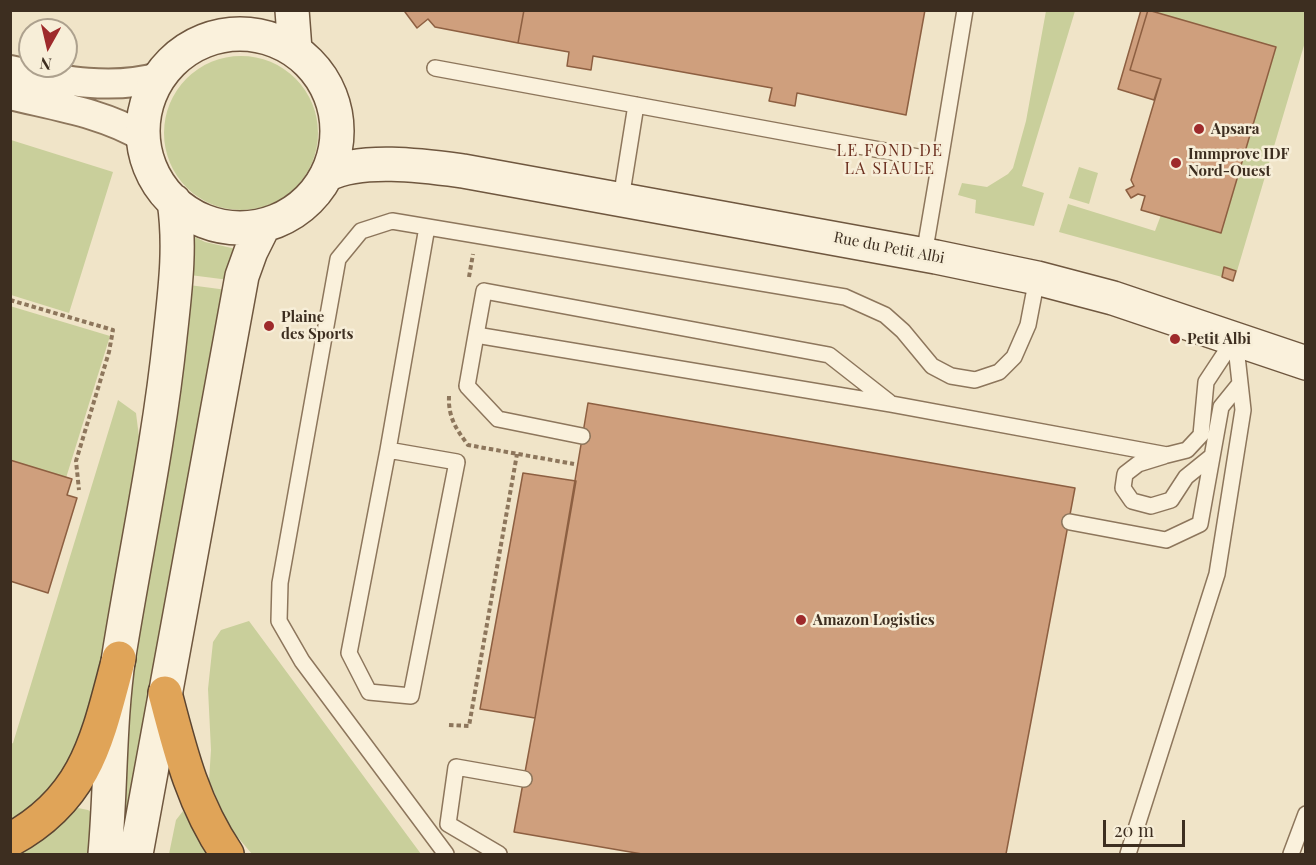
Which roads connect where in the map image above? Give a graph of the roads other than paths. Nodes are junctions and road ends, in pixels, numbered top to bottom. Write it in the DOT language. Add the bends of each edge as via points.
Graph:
graph roads {
  1 [pos="220,10"];
  2 [pos="292,10"];
  3 [pos="965,10"];
  4 [pos="194,45"];
  5 [pos="295,50"];
  6 [pos="435,68"];
  7 [pos="10,70"];
  8 [pos="159,77"];
  9 [pos="10,95"];
  10 [pos="636,105"];
  11 [pos="337,122"];
  12 [pos="143,137"];
  13 [pos="940,161"];
  14 [pos="463,171"];
  15 [pos="327,175"];
  16 [pos="621,199"];
  17 [pos="174,201"];
  18 [pos="264,225"];
  19 [pos="427,227"];
  20 [pos="924,255"];
  21 [pos="1036,278"];
  22 [pos="476,335"];
  23 [pos="1234,338"];
  24 [pos="1305,363"];
  25 [pos="1238,386"];
  26 [pos="891,404"];
  27 [pos="582,436"];
  28 [pos="388,450"];
  29 [pos="1167,455"];
  30 [pos="1212,456"];
  31 [pos="1070,522"];
  32 [pos="119,658"];
  33 [pos="165,693"];
  34 [pos="524,779"];
  35 [pos="1305,814"];
  36 [pos="10,840"];
  37 [pos="105,855"];
  38 [pos="136,855"];
  39 [pos="227,855"];
  40 [pos="446,855"];
  41 [pos="499,855"];
  42 [pos="1128,855"];
  43 [pos="1291,855"];
  1 -- 4 [label="main road"];
  2 -- 5 [label="main road"];
  3 -- 13 [label="lane"];
  4 -- 5 [label="main road" via="237,34 267,37"];
  4 -- 8 [label="main road"];
  5 -- 11 [label="main road" via="323,80"];
  6 -- 10 [label="lane"];
  7 -- 8 [label="street" via="108,85"];
  8 -- 12 [label="main road" via="146,106"];
  9 -- 12 [label="street" via="100,118"];
  10 -- 13 [label="lane"];
  10 -- 16 [label="lane"];
  11 -- 14 [label="main road, Rue du Petit Albi" via="360,142"];
  11 -- 15 [label="main road" via="337,146"];
  12 -- 17 [label="main road" via="153,173"];
  13 -- 20 [label="lane"];
  14 -- 15 [label="main road, Rue du Petit Albi" via="367,165"];
  14 -- 16 [label="main road, Rue du Petit Albi"];
  15 -- 18 [label="main road" via="302,206"];
  16 -- 20 [label="main road, Rue du Petit Albi"];
  17 -- 18 [label="main road" via="210,223 237,228"];
  17 -- 32 [label="main road" via="178,262 165,377"];
  18 -- 33 [label="main road" via="242,276"];
  19 -- 21 [label="lane" via="845,297 885,315 903,330 932,366 951,376 975,380 999,372 1014,357 1028,325"];
  19 -- 28 [label="lane"];
  19 -- 40 [label="lane" via="392,221 361,231 338,260 280,583 279,621 302,661"];
  20 -- 21 [label="main road, Rue du Petit Albi"];
  21 -- 23 [label="main road, Rue du Petit Albi" via="1113,298"];
  22 -- 26 [label="lane"];
  22 -- 26 [label="lane" via="484,291 829,355"];
  22 -- 27 [label="lane" via="467,386 498,419"];
  23 -- 24 [label="main road, Rue du Petit Albi"];
  23 -- 25 [label="lane"];
  23 -- 29 [label="lane" via="1206,382 1201,435 1187,450"];
  25 -- 30 [label="lane" via="1221,407"];
  25 -- 42 [label="lane" via="1243,410 1217,574"];
  26 -- 29 [label="lane"];
  28 -- 28 [label="lane" via="349,653 369,692 411,696 457,462"];
  29 -- 30 [label="lane" via="1138,464 1125,474 1123,488 1132,501 1150,506 1171,500 1186,477"];
  30 -- 31 [label="lane" via="1200,524 1166,540"];
  32 -- 36 [label="highway" via="92,750 80,775 50,813"];
  32 -- 37 [label="main road"];
  33 -- 38 [label="main road"];
  33 -- 39 [label="highway" via="188,778"];
  34 -- 41 [label="lane" via="456,767 448,824"];
  35 -- 43 [label="lane"];
}
